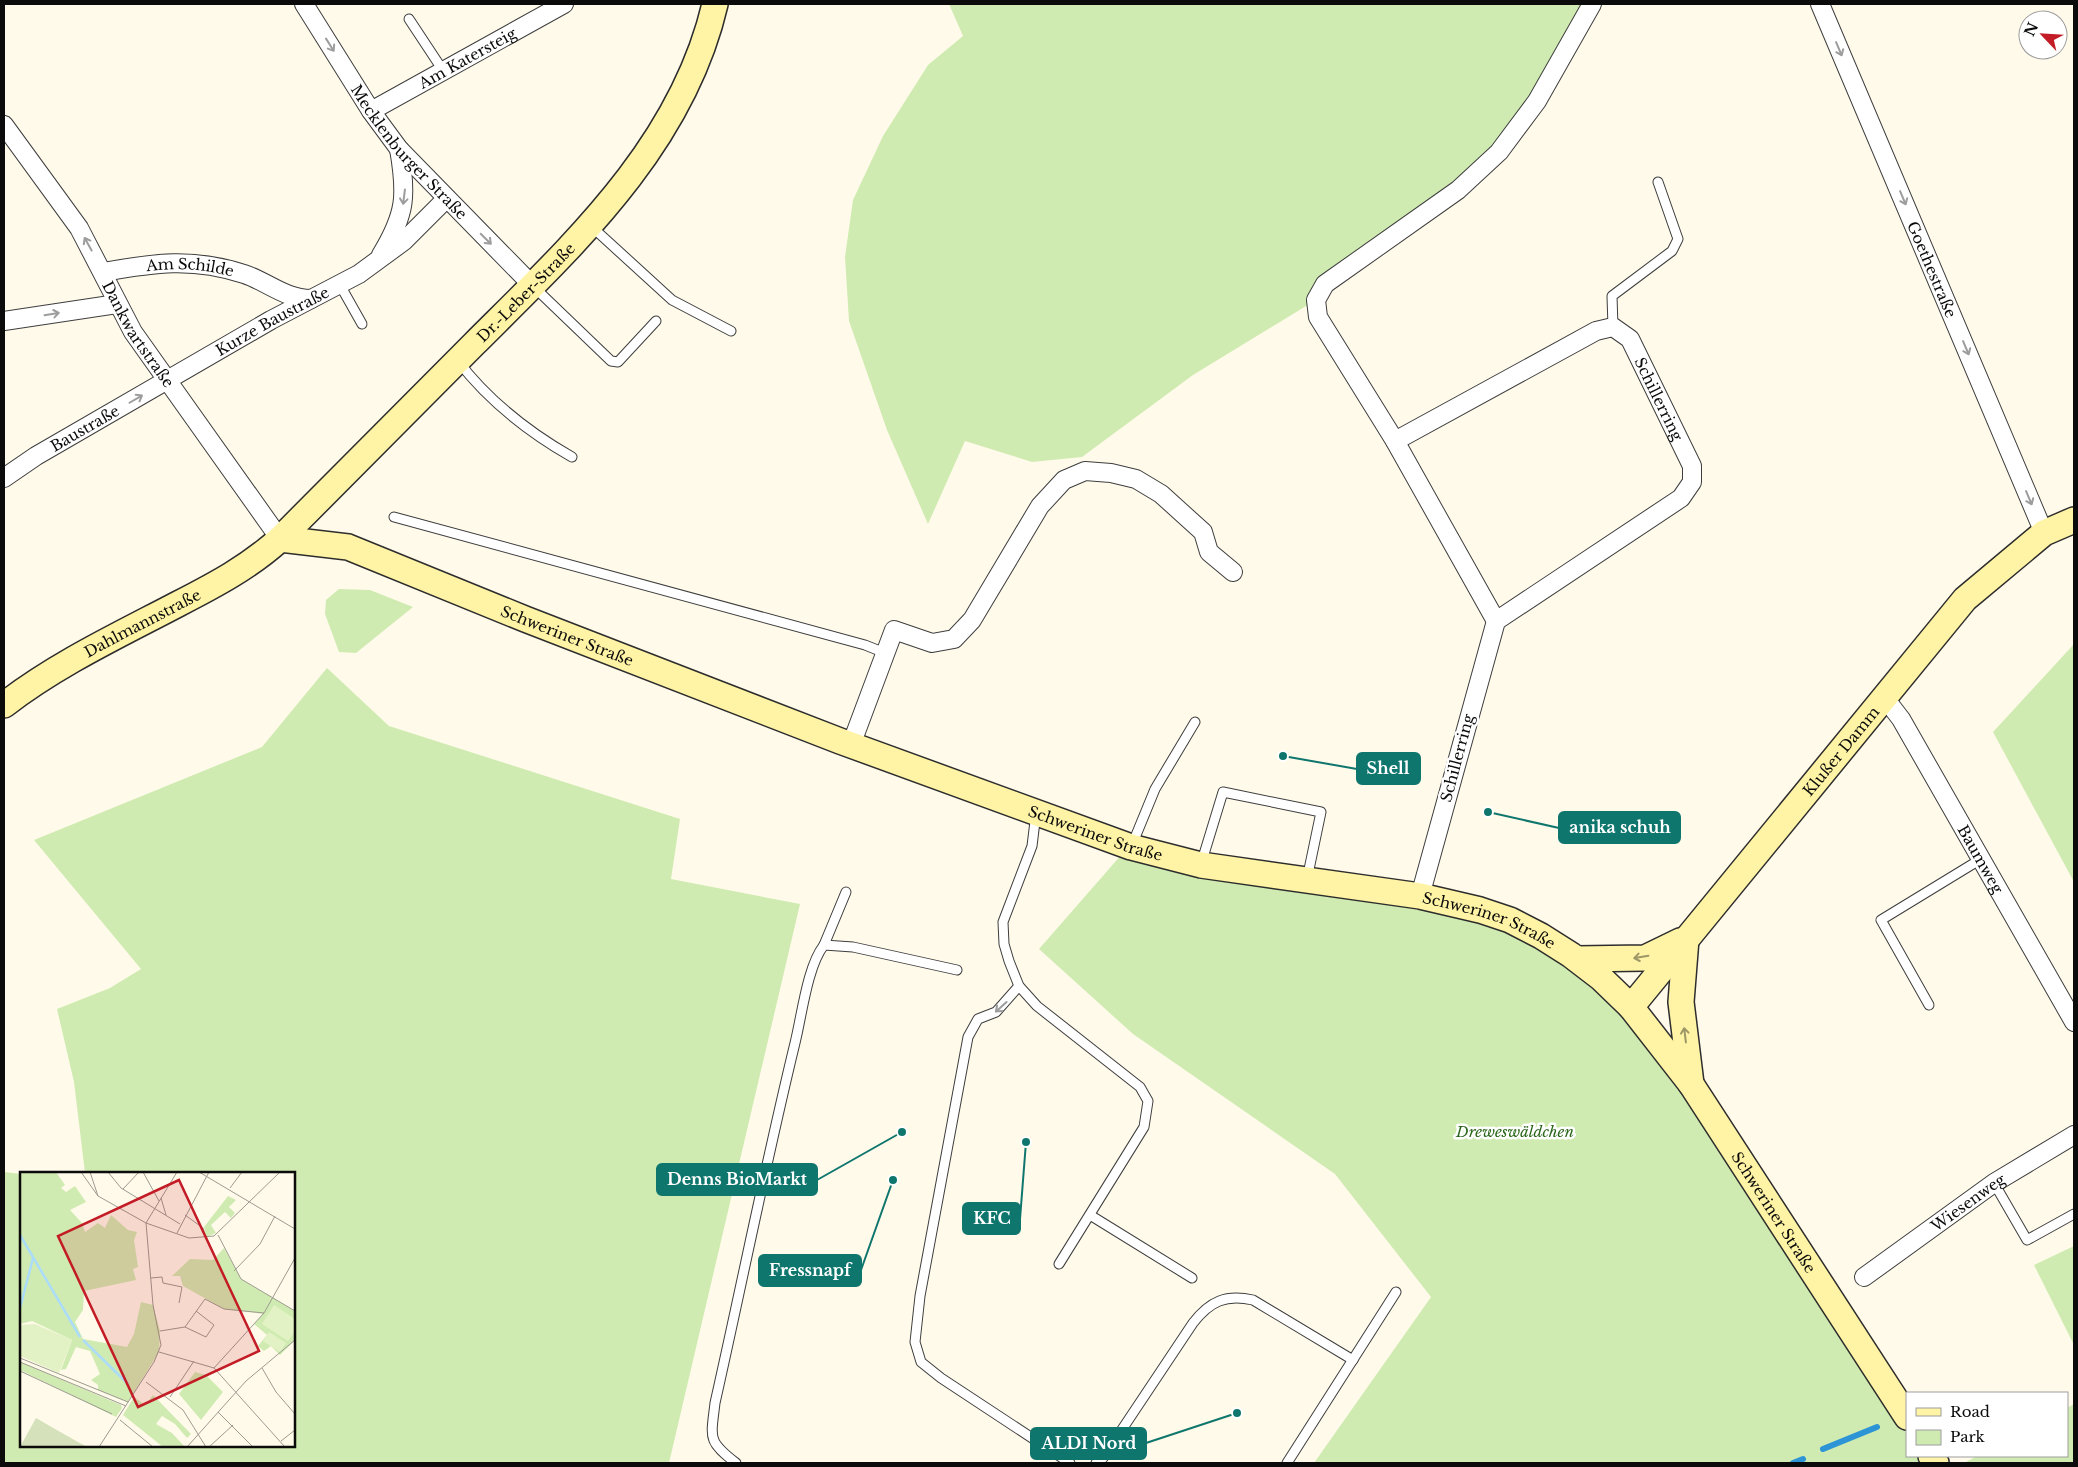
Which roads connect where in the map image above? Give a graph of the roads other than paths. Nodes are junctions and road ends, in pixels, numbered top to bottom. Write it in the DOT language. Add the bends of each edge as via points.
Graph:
graph roads {
  1 [pos="304,4"];
  2 [pos="564,4"];
  3 [pos="1592,4"];
  4 [pos="1820,4"];
  5 [pos="710,5"];
  6 [pos="409,19"];
  7 [pos="444,72"];
  8 [pos="371,111"];
  9 [pos="4,124"];
  10 [pos="399,149"];
  11 [pos="1658,182"];
  12 [pos="446,200"];
  13 [pos="591,226"];
  14 [pos="377,261"];
  15 [pos="103,272"];
  16 [pos="340,285"];
  17 [pos="532,286"];
  18 [pos="272,287"];
  19 [pos="312,299"];
  20 [pos="117,304"];
  21 [pos="270,320"];
  22 [pos="4,321"];
  23 [pos="656,322"];
  24 [pos="362,324"];
  25 [pos="1613,327"];
  26 [pos="731,331"];
  27 [pos="458,361"];
  28 [pos="167,381"];
  29 [pos="1395,441"];
  30 [pos="572,457"];
  31 [pos="4,478"];
  32 [pos="394,517"];
  33 [pos="2074,520"];
  34 [pos="2044,533"];
  35 [pos="280,539"];
  36 [pos="1233,572"];
  37 [pos="1496,621"];
  38 [pos="885,653"];
  39 [pos="1884,697"];
  40 [pos="4,705"];
  41 [pos="1195,722"];
  42 [pos="851,745"];
  43 [pos="1036,813"];
  44 [pos="1131,847"];
  45 [pos="1981,858"];
  46 [pos="1201,865"];
  47 [pos="1307,879"];
  48 [pos="846,892"];
  49 [pos="1420,896"];
  50 [pos="1686,939"];
  51 [pos="824,945"];
  52 [pos="1577,959"];
  53 [pos="957,970"];
  54 [pos="1019,986"];
  55 [pos="1929,1005"];
  56 [pos="1631,1007"];
  57 [pos="2074,1022"];
  58 [pos="1691,1084"];
  59 [pos="2074,1135"];
  60 [pos="1994,1183"];
  61 [pos="2074,1214"];
  62 [pos="1090,1215"];
  63 [pos="1060,1264"];
  64 [pos="1864,1277"];
  65 [pos="1192,1278"];
  66 [pos="1396,1292"];
  67 [pos="1353,1360"];
  68 [pos="1906,1415"];
  69 [pos="736,1463"];
  70 [pos="1070,1463"];
  71 [pos="1096,1463"];
  72 [pos="1287,1463"];
  1 -- 8 [label="street, Mecklenburger Straße, one-way"];
  2 -- 7 [label="street, Am Katersteig"];
  3 -- 29 [label="street" via="1537,101 1499,152 1458,190 1325,284 1316,300 1318,317"];
  4 -- 34 [label="street, Goethestraße, one-way"];
  5 -- 13 [label="main road, Dr.-Leber-Straße" via="701,49 659,136"];
  6 -- 7 [label="lane"];
  7 -- 8 [label="street, Am Katersteig"];
  8 -- 10 [label="street, Mecklenburger Straße"];
  15 -- 9 [label="street, Dankwartstraße, one-way" via="79,228"];
  10 -- 12 [label="street, Mecklenburger Straße"];
  10 -- 14 [label="street, Kurze Baustraße, one-way" via="405,184 404,200 392,237"];
  11 -- 25 [label="lane" via="1678,239 1672,250 1612,296"];
  12 -- 14 [label="street, Kurze Baustraße" via="404,241"];
  12 -- 17 [label="street, Mecklenburger Straße, one-way"];
  13 -- 17 [label="main road, Dr.-Leber-Straße"];
  13 -- 26 [label="lane" via="672,300"];
  14 -- 16 [label="street, Kurze Baustraße"];
  15 -- 18 [label="street, Am Schilde" via="147,261 196,263 243,274"];
  15 -- 20 [label="street, Dankwartstraße"];
  16 -- 19 [label="street, Kurze Baustraße"];
  16 -- 24 [label="lane"];
  17 -- 23 [label="lane" via="611,361 618,362"];
  17 -- 27 [label="main road, Dr.-Leber-Straße"];
  18 -- 19 [label="street, Am Schilde" via="290,297"];
  18 -- 21 [label="street" via="278,305"];
  19 -- 21 [label="street, Kurze Baustraße"];
  22 -- 20 [label="street, one-way"];
  20 -- 28 [label="street, Dankwartstraße"];
  21 -- 28 [label="street, Kurze Baustraße"];
  25 -- 29 [label="street" via="1596,331"];
  25 -- 37 [label="street, Schillerring" via="1630,339 1692,466 1692,482 1680,498"];
  27 -- 30 [label="lane" via="476,385 547,442"];
  27 -- 35 [label="main road, Dr.-Leber-Straße"];
  31 -- 28 [label="street, Baustraße, one-way" via="36,456"];
  28 -- 35 [label="street, Dankwartstraße"];
  29 -- 37 [label="street"];
  32 -- 38 [label="lane" via="866,644"];
  33 -- 34 [label="main road, Klußer Damm"];
  34 -- 39 [label="main road, Klußer Damm" via="1965,599"];
  35 -- 40 [label="main road, Dahlmannstraße" via="240,572 78,656 22,690"];
  35 -- 42 [label="main road, Schweriner Straße" via="348,547"];
  36 -- 38 [label="street" via="1209,552 1203,532 1161,494 1136,479 1085,470 1064,480 1040,506 972,620 954,639 932,643 894,630"];
  37 -- 49 [label="street, Schillerring"];
  38 -- 42 [label="street"];
  39 -- 45 [label="street, Baumweg" via="1901,719"];
  39 -- 50 [label="main road, Klußer Damm"];
  41 -- 44 [label="lane" via="1155,789"];
  42 -- 43 [label="main road, Schweriner Straße"];
  43 -- 44 [label="main road, Schweriner Straße"];
  43 -- 54 [label="lane" via="1032,846 1003,922 1004,944"];
  44 -- 46 [label="main road, Schweriner Straße"];
  45 -- 55 [label="lane" via="1881,920"];
  45 -- 57 [label="street, Baumweg"];
  46 -- 47 [label="main road, Schweriner Straße"];
  46 -- 47 [label="lane" via="1223,792 1321,812"];
  47 -- 49 [label="main road, Schweriner Straße"];
  48 -- 51 [label="lane"];
  49 -- 52 [label="main road, Schweriner Straße" via="1510,920"];
  50 -- 52 [label="main road, one-way" via="1645,958"];
  50 -- 56 [label="main road, Klußer Damm"];
  58 -- 50 [label="main road, one-way" via="1681,1002"];
  51 -- 53 [label="lane" via="853,947"];
  51 -- 69 [label="lane" via="814,967 790,1063 715,1404 711,1435 717,1449"];
  52 -- 56 [label="main road, Schweriner Straße"];
  54 -- 62 [label="lane" via="1037,1006 1140,1087 1148,1101 1144,1127"];
  54 -- 70 [label="lane, one-way" via="996,1012 978,1019 968,1037 920,1296 915,1342 921,1362 941,1378"];
  56 -- 58 [label="main road, Schweriner Straße"];
  58 -- 68 [label="main road, Schweriner Straße"];
  59 -- 60 [label="street, Wiesenweg"];
  60 -- 61 [label="lane" via="2027,1240"];
  60 -- 64 [label="street, Wiesenweg"];
  62 -- 63 [label="lane"];
  62 -- 65 [label="lane"];
  66 -- 67 [label="lane"];
  67 -- 71 [label="lane" via="1253,1300 1223,1298 1202,1311 1122,1431"];
  67 -- 72 [label="lane"];
}
